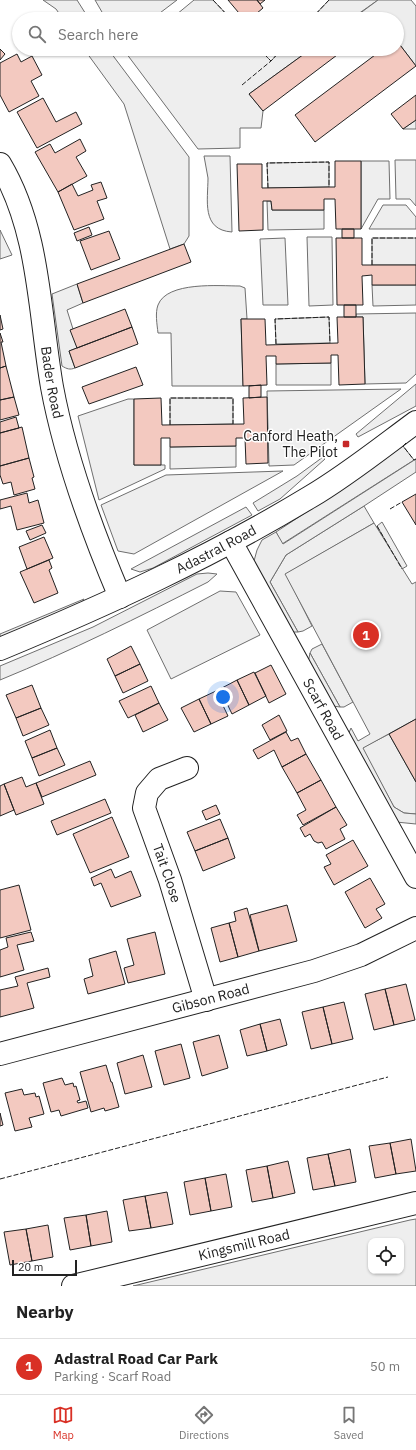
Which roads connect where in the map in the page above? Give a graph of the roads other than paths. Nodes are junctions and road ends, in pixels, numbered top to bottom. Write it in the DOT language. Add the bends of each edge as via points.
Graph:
graph roads {
  1 [pos="2,173"];
  2 [pos="416,422"];
  3 [pos="231,542"];
  4 [pos="120,597"];
  5 [pos="0,649"];
  6 [pos="187,768"];
  7 [pos="409,845"];
  8 [pos="416,877"];
  9 [pos="416,928"];
  10 [pos="206,1000"];
  11 [pos="0,1054"];
  12 [pos="416,1203"];
  13 [pos="73,1286"];
  1 -- 4 [label="street, Bader Road" via="22,216 33,252 52,386 61,427 86,508"];
  2 -- 3 [label="street, Adastral Road" via="311,497"];
  3 -- 4 [label="street, Adastral Road"];
  3 -- 7 [label="street, Scarf Road"];
  4 -- 5 [label="street, Adastral Road"];
  6 -- 10 [label="street, Tait Close" via="159,779 147,793 144,808 170,880"];
  7 -- 8 [label="street, Scarf Road"];
  9 -- 10 [label="street, Gibson Road" via="361,955"];
  10 -- 11 [label="street, Gibson Road"];
  12 -- 13 [label="street, Kingsmill Road"];
}
